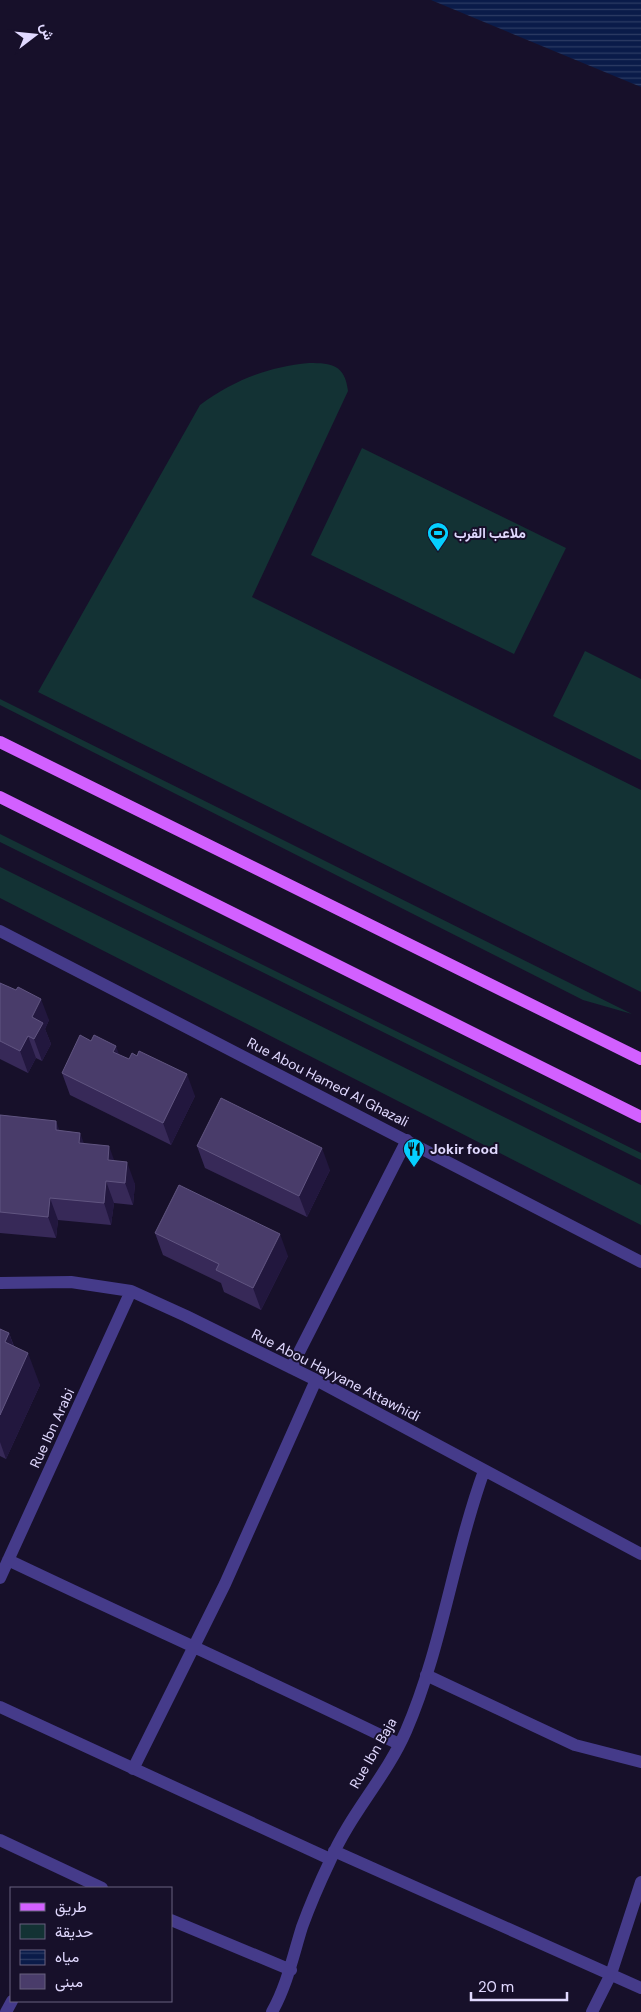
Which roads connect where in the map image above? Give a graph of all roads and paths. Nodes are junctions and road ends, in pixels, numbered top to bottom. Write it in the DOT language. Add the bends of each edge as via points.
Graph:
graph roads {
  1 [pos="0,742"];
  2 [pos="0,797"];
  3 [pos="0,931"];
  4 [pos="641,1059"];
  5 [pos="641,1117"];
  6 [pos="407,1140"];
  7 [pos="641,1262"];
  8 [pos="0,1283"];
  9 [pos="131,1291"];
  10 [pos="291,1368"];
  11 [pos="316,1380"];
  12 [pos="484,1471"];
  13 [pos="641,1554"];
  14 [pos="8,1560"];
  15 [pos="0,1578"];
  16 [pos="195,1647"];
  17 [pos="426,1675"];
  18 [pos="0,1707"];
  19 [pos="399,1744"];
  20 [pos="641,1762"];
  21 [pos="133,1769"];
  22 [pos="0,1840"];
  23 [pos="332,1855"];
  24 [pos="641,1882"];
  25 [pos="100,1887"];
  26 [pos="172,1920"];
  27 [pos="291,1970"];
  28 [pos="611,1974"];
  29 [pos="641,1988"];
  30 [pos="272,2012"];
  31 [pos="592,2012"];
  1 -- 4 [label="main road"];
  2 -- 5 [label="main road"];
  3 -- 6 [label="street, Rue Abou Hamed Al Ghazali"];
  6 -- 7 [label="street, Rue Abou Hamed Al Ghazali"];
  6 -- 10 [label="street"];
  8 -- 9 [label="street, Rue Abou Hayyane Attawhidi" via="71,1282"];
  9 -- 10 [label="street, Rue Abou Hayyane Attawhidi"];
  9 -- 14 [label="street, Rue Ibn Arabi"];
  10 -- 11 [label="street, Rue Abou Hayyane Attawhidi"];
  11 -- 12 [label="street, Rue Abou Hayyane Attawhidi"];
  11 -- 16 [label="street"];
  12 -- 13 [label="street, Rue Abou Hayyane Attawhidi"];
  12 -- 17 [label="street, Rue Ibn Baja" via="470,1509"];
  14 -- 15 [label="street, Rue Ibn Arabi"];
  14 -- 16 [label="street"];
  16 -- 19 [label="street"];
  16 -- 21 [label="street"];
  17 -- 19 [label="street, Rue Ibn Baja"];
  17 -- 20 [label="street" via="575,1745"];
  18 -- 21 [label="street"];
  19 -- 23 [label="street, Rue Ibn Baja"];
  21 -- 23 [label="street"];
  22 -- 25 [label="street"];
  23 -- 27 [label="street, Rue Ibn Baja" via="302,1926"];
  23 -- 28 [label="street"];
  24 -- 28 [label="street"];
  26 -- 27 [label="street"];
  27 -- 30 [label="street, Rue Ibn Baja"];
  28 -- 29 [label="street"];
  28 -- 31 [label="street"];
}
